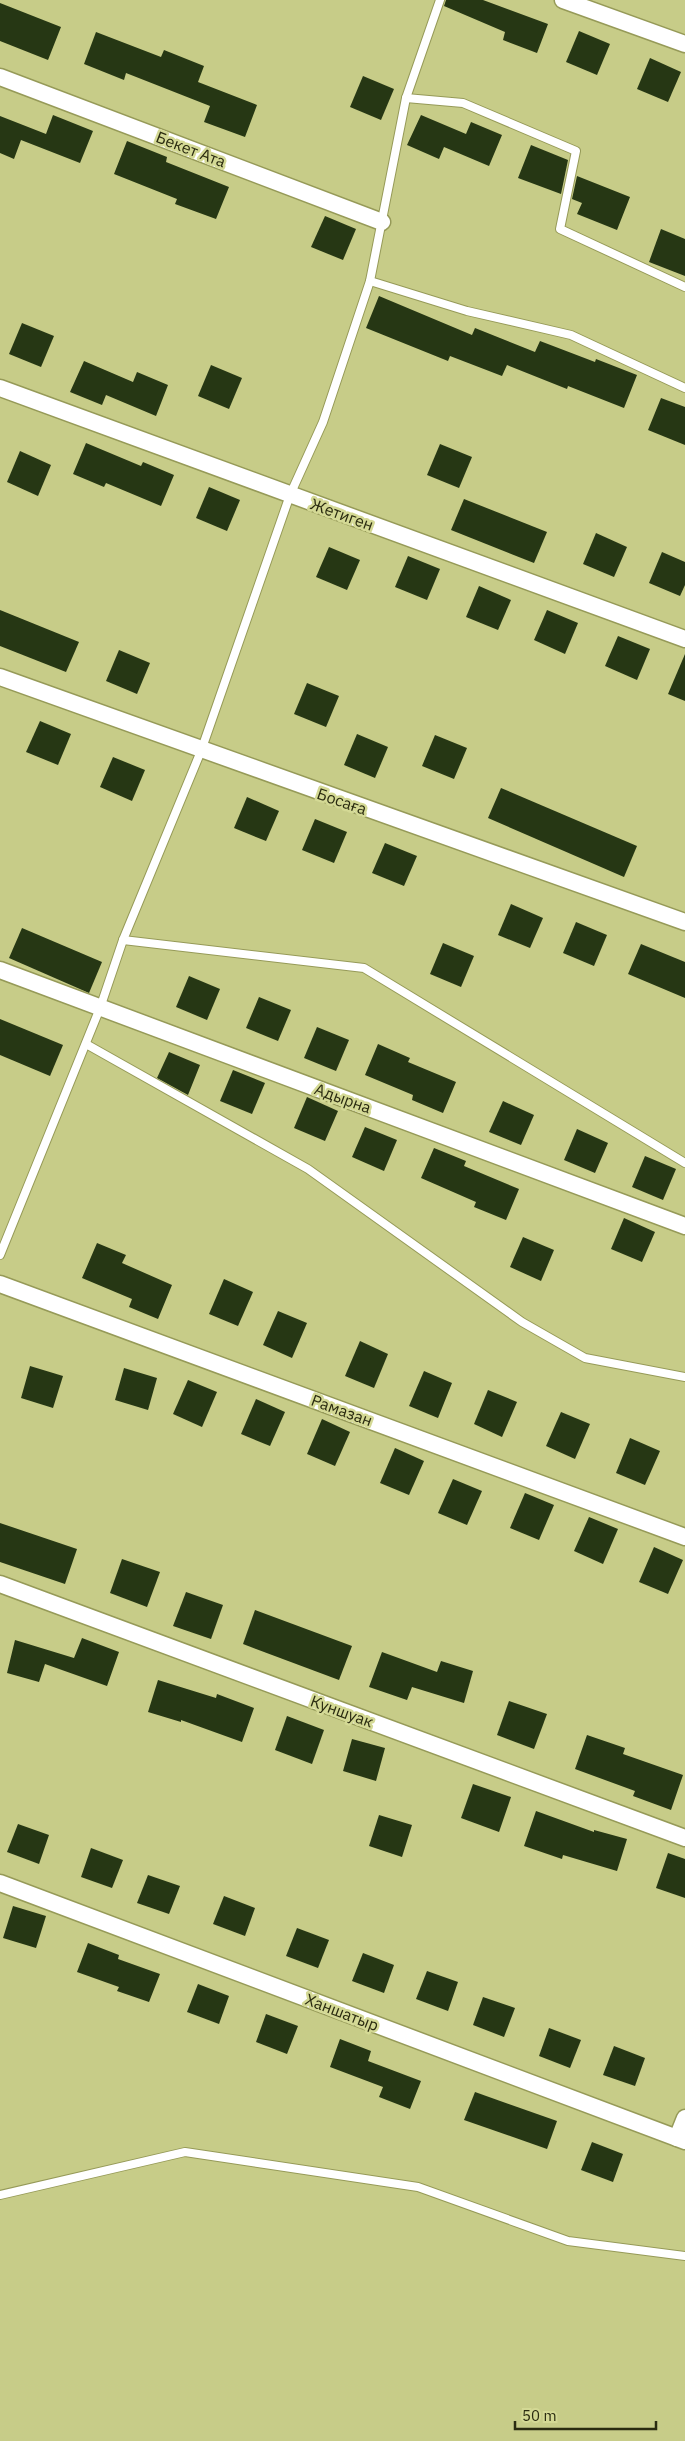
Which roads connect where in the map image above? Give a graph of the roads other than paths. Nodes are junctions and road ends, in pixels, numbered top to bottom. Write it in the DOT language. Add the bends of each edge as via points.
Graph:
graph roads {
  1 [pos="440,0"];
  2 [pos="563,0"];
  3 [pos="685,44"];
  4 [pos="0,77"];
  5 [pos="406,98"];
  6 [pos="382,222"];
  7 [pos="370,281"];
  8 [pos="685,287"];
  9 [pos="0,388"];
  10 [pos="685,388"];
  11 [pos="290,495"];
  12 [pos="685,639"];
  13 [pos="0,678"];
  14 [pos="201,751"];
  15 [pos="685,922"];
  16 [pos="123,940"];
  17 [pos="0,970"];
  18 [pos="100,1008"];
  19 [pos="86,1044"];
  20 [pos="685,1163"];
  21 [pos="685,1226"];
  22 [pos="0,1256"];
  23 [pos="0,1284"];
  24 [pos="685,1377"];
  25 [pos="685,1537"];
  26 [pos="0,1584"];
  27 [pos="685,1838"];
  28 [pos="0,1883"];
  29 [pos="685,2118"];
  30 [pos="681,2140"];
  31 [pos="0,2194"];
  32 [pos="685,2256"];
  1 -- 5 [label="lane"];
  2 -- 3 [label="street"];
  4 -- 6 [label="street, Бекет Ата"];
  5 -- 6 [label="lane"];
  5 -- 8 [label="lane" via="463,103 576,151 560,229"];
  6 -- 7 [label="lane"];
  7 -- 10 [label="lane" via="467,311 571,336"];
  7 -- 11 [label="lane" via="323,422"];
  9 -- 11 [label="street, Жетиген"];
  11 -- 12 [label="street, Жетиген"];
  11 -- 14 [label="lane"];
  13 -- 14 [label="street, Босаға"];
  14 -- 15 [label="street, Босаға"];
  14 -- 16 [label="lane"];
  16 -- 18 [label="lane"];
  16 -- 20 [label="lane" via="364,968"];
  17 -- 18 [label="street, Адырна"];
  18 -- 19 [label="lane"];
  18 -- 21 [label="street, Адырна"];
  19 -- 22 [label="lane"];
  19 -- 24 [label="lane" via="308,1169 522,1322 585,1358"];
  23 -- 25 [label="street, Рамазан"];
  26 -- 27 [label="street, Куншуак"];
  28 -- 30 [label="street, Ханшатыр"];
  29 -- 30 [label="street"];
  31 -- 32 [label="lane" via="185,2152 418,2187 568,2241"];
}
